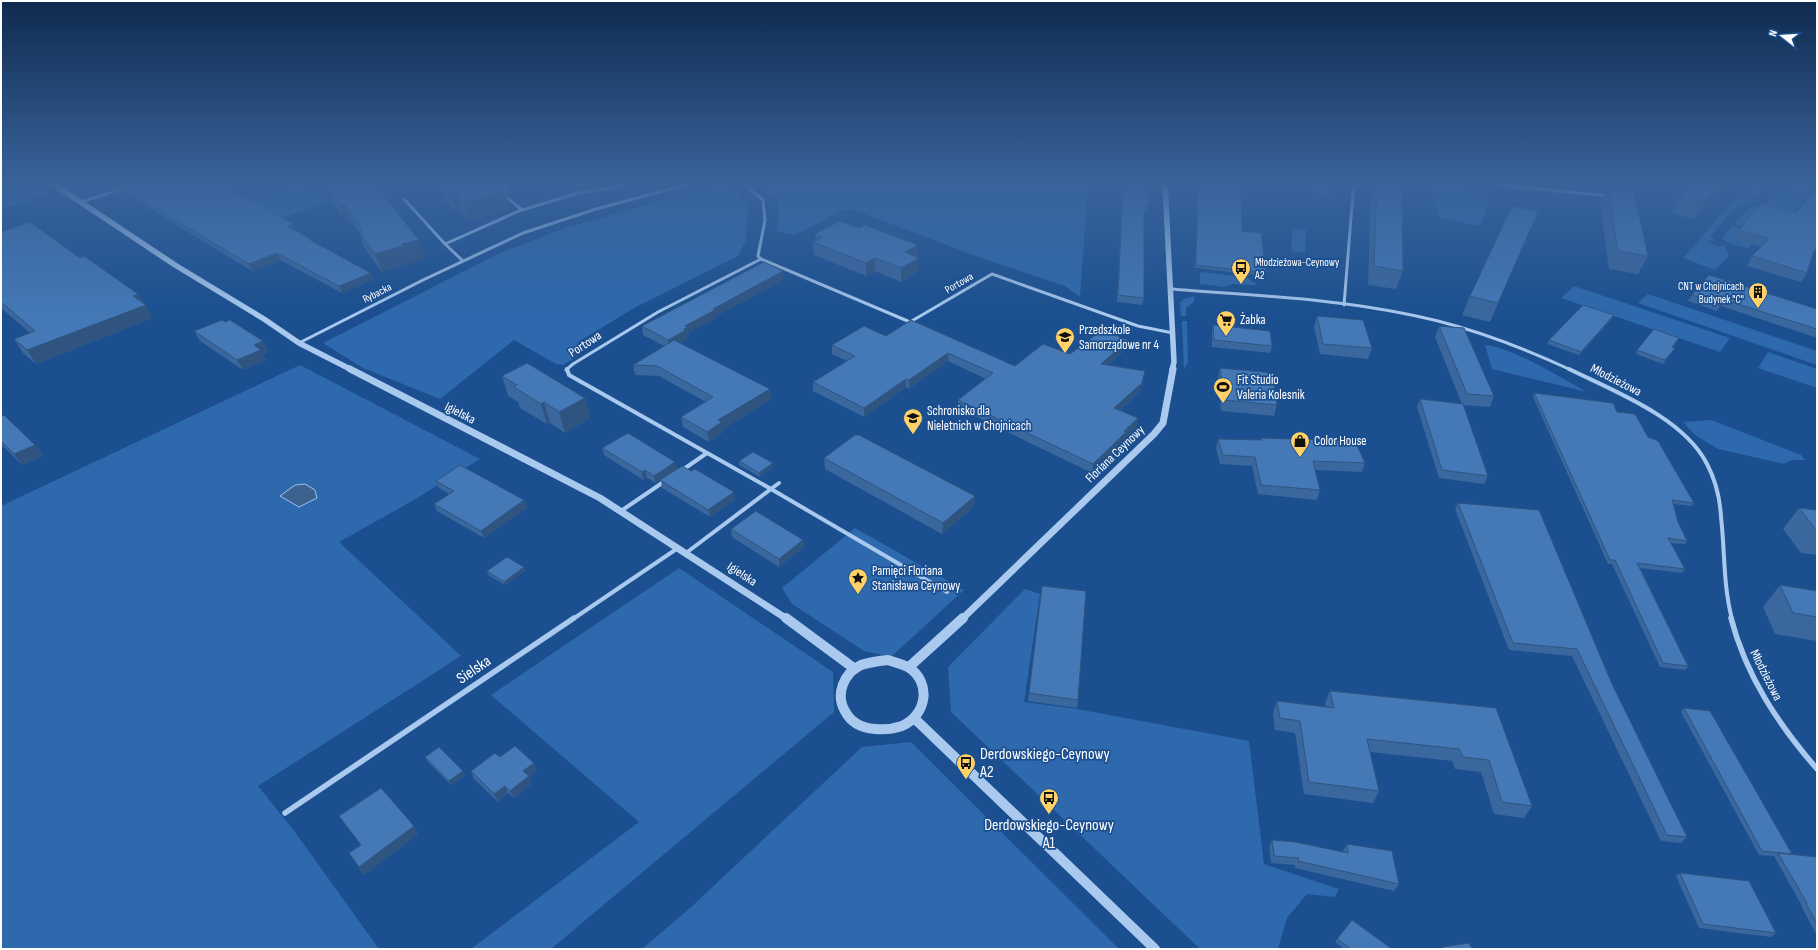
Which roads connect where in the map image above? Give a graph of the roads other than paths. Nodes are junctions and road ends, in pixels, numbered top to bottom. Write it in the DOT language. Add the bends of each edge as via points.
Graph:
graph roads {
  1 [pos="118,227"];
  2 [pos="430,227"];
  3 [pos="483,227"];
  4 [pos="541,227"];
  5 [pos="764,227"];
  6 [pos="1167,227"];
  7 [pos="1350,227"];
  8 [pos="445,244"];
  9 [pos="761,259"];
  10 [pos="463,261"];
  11 [pos="1170,289"];
  12 [pos="1344,305"];
  13 [pos="1173,333"];
  14 [pos="299,343"];
  15 [pos="707,453"];
  16 [pos="676,474"];
  17 [pos="670,478"];
  18 [pos="779,483"];
  19 [pos="772,489"];
  20 [pos="621,511"];
  21 [pos="678,548"];
  22 [pos="686,553"];
  23 [pos="947,592"];
  24 [pos="909,667"];
  25 [pos="855,668"];
  26 [pos="914,719"];
  27 [pos="1817,769"];
  28 [pos="284,813"];
  29 [pos="1155,949"];
  1 -- 14 [label="street, Igielska"];
  2 -- 8 [label="street"];
  3 -- 8 [label="street"];
  4 -- 10 [label="street, Rybacka"];
  5 -- 9 [label="street" via="758,256"];
  6 -- 11 [label="street, Floriana Ceynowy"];
  7 -- 12 [label="street"];
  8 -- 10 [label="street"];
  9 -- 13 [label="street, Portowa" via="910,322 992,274 1138,326"];
  9 -- 15 [label="street, Portowa" via="658,312 566,370 569,375"];
  10 -- 14 [label="street, Rybacka"];
  11 -- 12 [label="street, Młodzieżowa"];
  11 -- 13 [label="street, Floriana Ceynowy"];
  12 -- 27 [label="street, Młodzieżowa" via="1418,316 1509,342 1631,400 1685,436 1708,465 1717,490 1727,596 1740,649 1773,712"];
  13 -- 24 [label="street, Floriana Ceynowy" via="1174,362 1163,423 937,643"];
  14 -- 20 [label="street, Igielska"];
  15 -- 16 [label="street"];
  15 -- 19 [label="street, Portowa"];
  17 -- 20 [label="street"];
  18 -- 19 [label="street"];
  19 -- 22 [label="street"];
  19 -- 23 [label="street, Portowa"];
  20 -- 21 [label="street, Igielska"];
  21 -- 22 [label="street, Igielska"];
  21 -- 28 [label="street, Sielska"];
  22 -- 25 [label="street, Igielska" via="776,610"];
  24 -- 25 [label="street" via="888,660"];
  24 -- 26 [label="street" via="925,685 926,697"];
  25 -- 26 [label="street" via="846,677 839,698 842,708 854,722 865,728 892,730"];
  26 -- 29 [label="street"];
}
